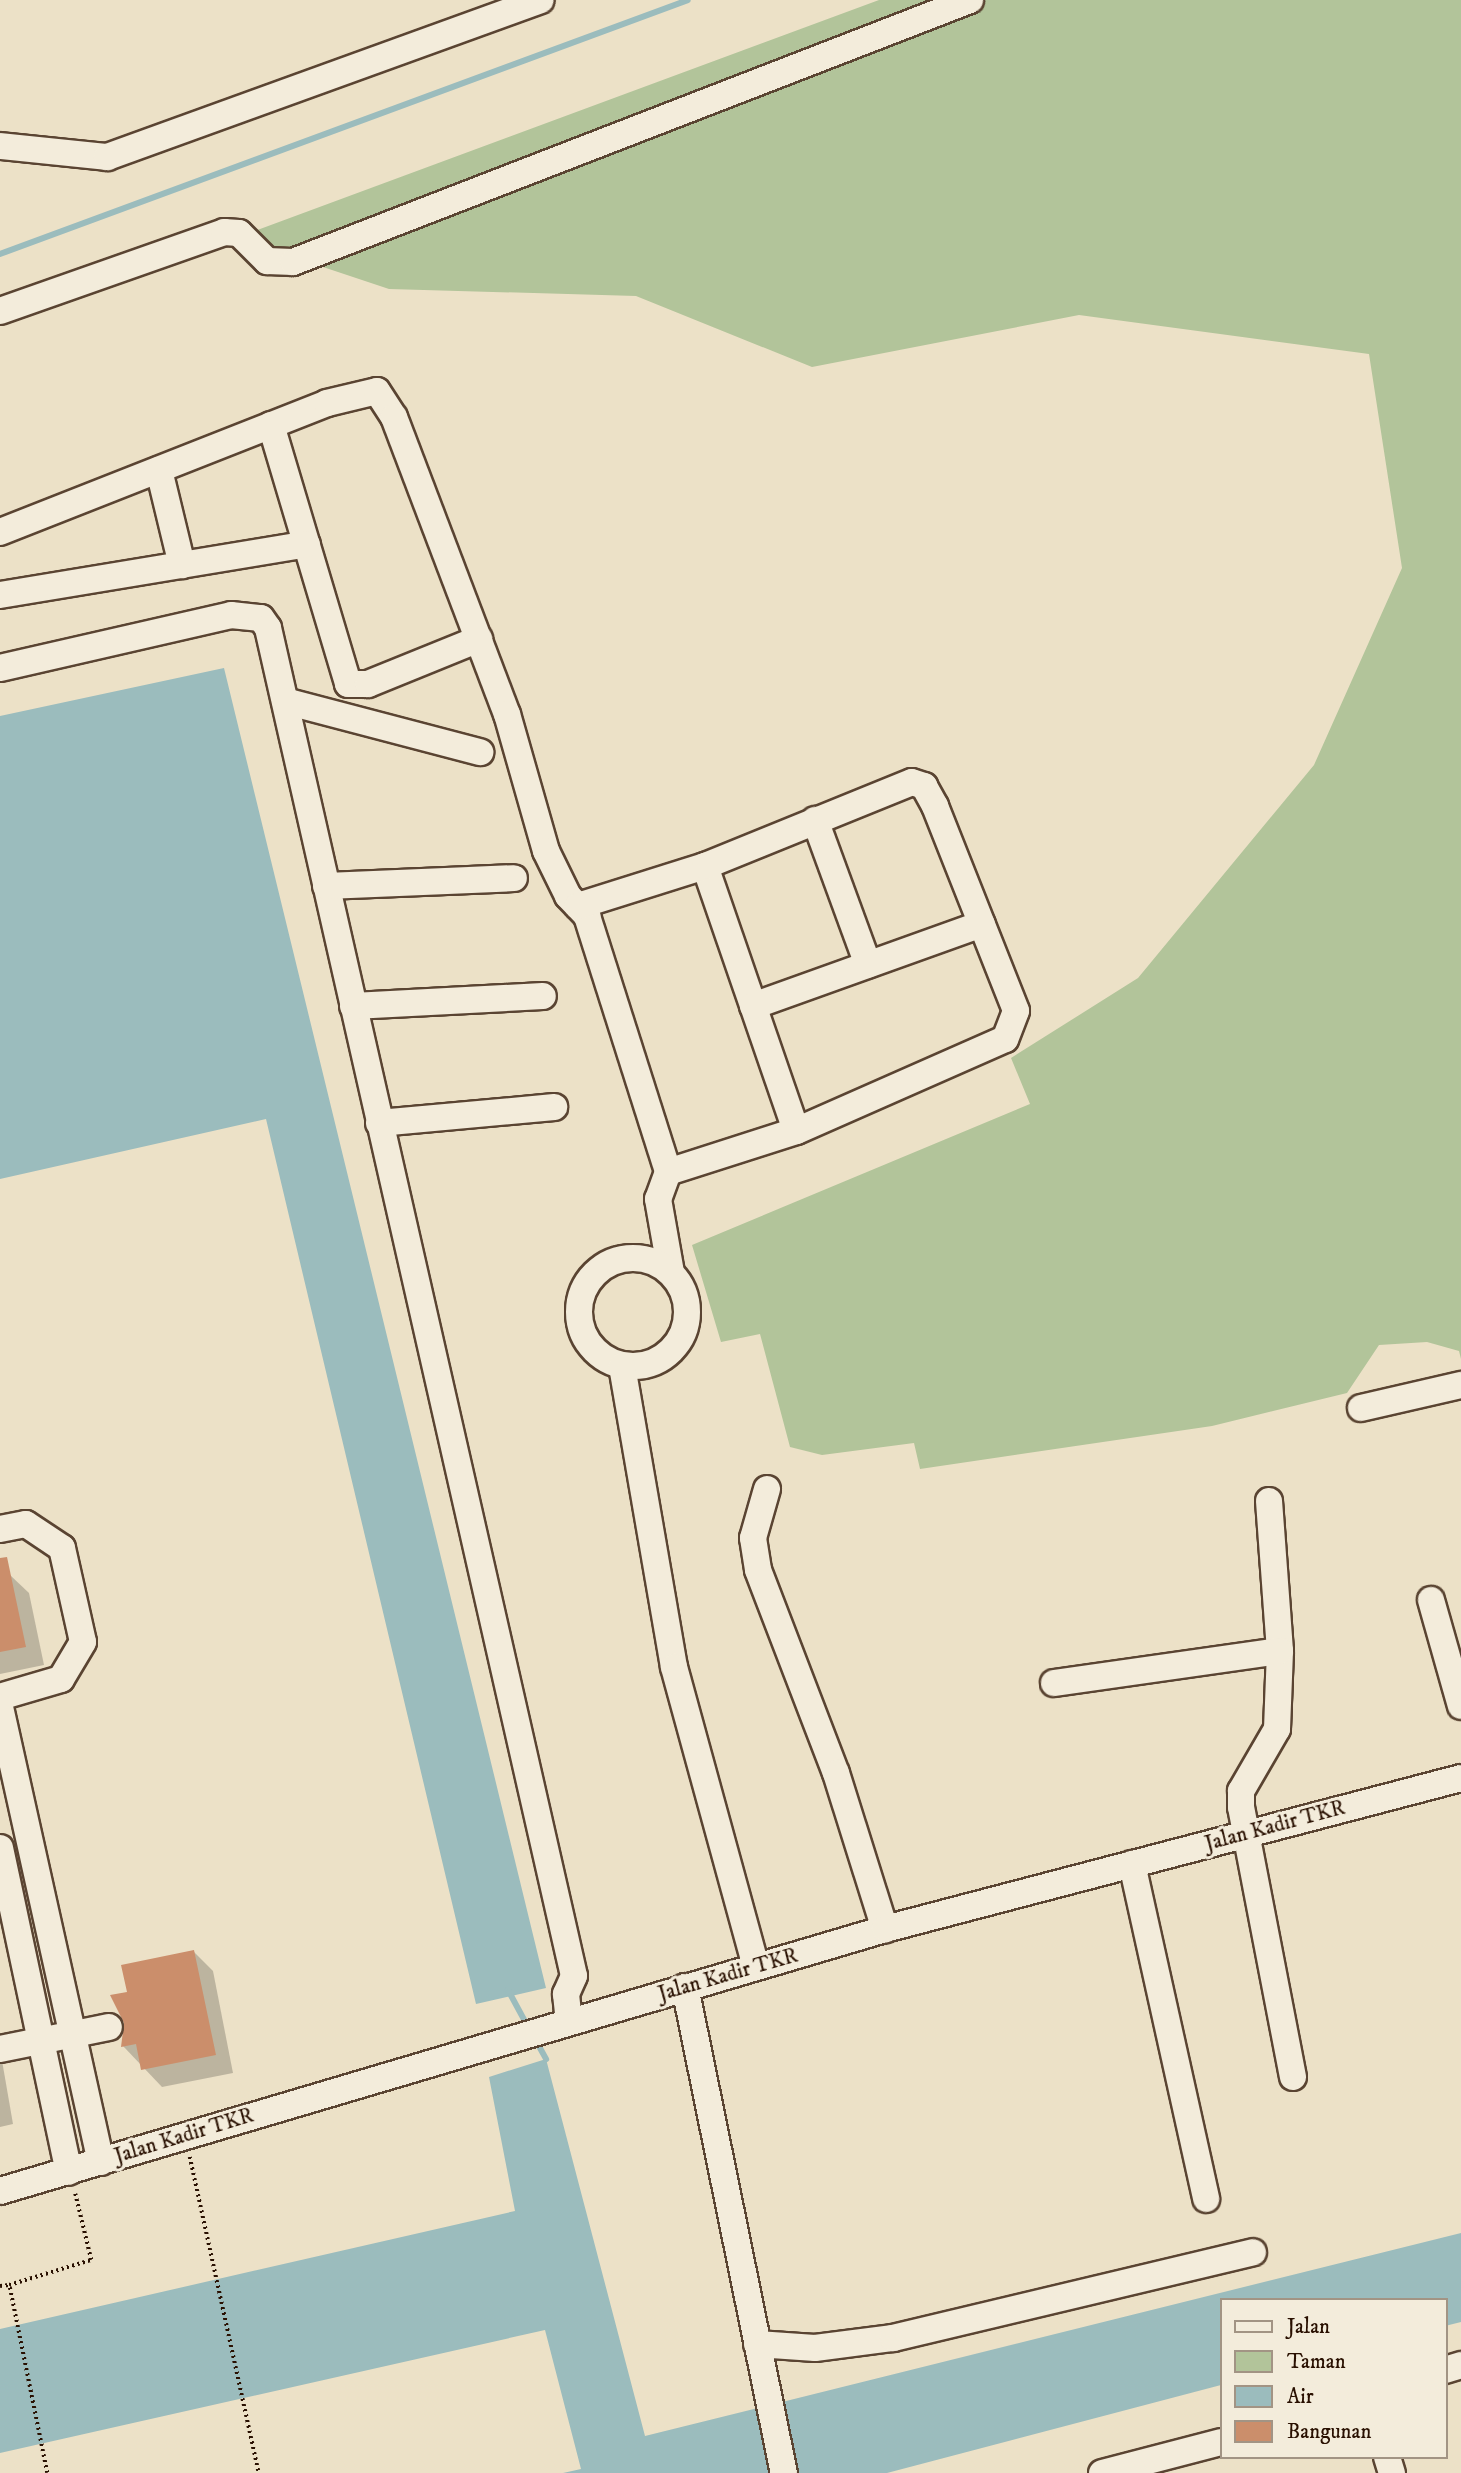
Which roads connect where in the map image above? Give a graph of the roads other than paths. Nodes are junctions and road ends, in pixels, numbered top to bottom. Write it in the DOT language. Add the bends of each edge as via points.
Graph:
graph roads {
  1 [pos="540,0"];
  2 [pos="970,0"];
  3 [pos="0,146"];
  4 [pos="0,311"];
  5 [pos="271,425"];
  6 [pos="159,470"];
  7 [pos="0,532"];
  8 [pos="307,544"];
  9 [pos="182,565"];
  10 [pos="0,595"];
  11 [pos="479,639"];
  12 [pos="0,668"];
  13 [pos="285,701"];
  14 [pos="480,752"];
  15 [pos="815,820"];
  16 [pos="705,866"];
  17 [pos="514,878"];
  18 [pos="326,886"];
  19 [pos="578,906"];
  20 [pos="982,924"];
  21 [pos="868,965"];
  22 [pos="543,996"];
  23 [pos="353,1006"];
  24 [pos="753,1006"];
  25 [pos="554,1107"];
  26 [pos="379,1123"];
  27 [pos="796,1131"];
  28 [pos="668,1172"];
  29 [pos="671,1273"];
  30 [pos="622,1366"];
  31 [pos="1461,1385"];
  32 [pos="1361,1408"];
  33 [pos="767,1489"];
  34 [pos="1269,1501"];
  35 [pos="0,1529"];
  36 [pos="1431,1600"];
  37 [pos="1280,1651"];
  38 [pos="1054,1683"];
  39 [pos="0,1697"];
  40 [pos="1461,1706"];
  41 [pos="0,1707"];
  42 [pos="1461,1778"];
  43 [pos="1243,1833"];
  44 [pos="0,1848"];
  45 [pos="1132,1864"];
  46 [pos="885,1929"];
  47 [pos="756,1966"];
  48 [pos="685,1987"];
  49 [pos="566,2023"];
  50 [pos="109,2027"];
  51 [pos="72,2034"];
  52 [pos="41,2040"];
  53 [pos="0,2049"];
  54 [pos="1293,2077"];
  55 [pos="101,2162"];
  56 [pos="69,2172"];
  57 [pos="0,2191"];
  58 [pos="1206,2199"];
  59 [pos="1253,2252"];
  60 [pos="757,2344"];
  61 [pos="1220,2442"];
  62 [pos="784,2473"];
  63 [pos="1102,2473"];
  1 -- 3 [label="street" via="107,157"];
  2 -- 4 [label="street" via="293,262 267,261 239,233 224,232"];
  5 -- 6 [label="street"];
  5 -- 8 [label="street"];
  5 -- 11 [label="street" via="377,391 394,417"];
  6 -- 7 [label="street"];
  6 -- 9 [label="street"];
  8 -- 9 [label="street"];
  8 -- 11 [label="street" via="348,684 368,684"];
  9 -- 10 [label="street"];
  11 -- 19 [label="street" via="547,851"];
  12 -- 13 [label="street" via="246,614 268,628"];
  13 -- 14 [label="street"];
  13 -- 18 [label="street"];
  15 -- 16 [label="street"];
  15 -- 20 [label="street" via="897,785 924,786"];
  15 -- 21 [label="street"];
  16 -- 19 [label="street"];
  16 -- 24 [label="street"];
  17 -- 18 [label="street"];
  18 -- 23 [label="street"];
  19 -- 28 [label="street" via="587,916"];
  20 -- 21 [label="street"];
  20 -- 27 [label="street" via="1016,1011 1004,1040"];
  21 -- 24 [label="street"];
  22 -- 23 [label="street"];
  23 -- 26 [label="street"];
  24 -- 27 [label="street"];
  25 -- 26 [label="street"];
  26 -- 49 [label="street" via="574,1976 566,1994"];
  27 -- 28 [label="street"];
  28 -- 29 [label="street" via="658,1199"];
  29 -- 30 [label="street" via="686,1300 684,1331 666,1355"];
  29 -- 30 [label="street" via="628,1258 600,1269 585,1287 578,1309 585,1339"];
  30 -- 47 [label="street" via="674,1667"];
  31 -- 32 [label="street"];
  33 -- 46 [label="street" via="753,1538 758,1570 836,1773"];
  34 -- 37 [label="street"];
  35 -- 39 [label="street" via="26,1524 62,1548 83,1642 61,1679"];
  36 -- 40 [label="street"];
  37 -- 38 [label="street"];
  37 -- 43 [label="street" via="1277,1729 1241,1791"];
  41 -- 51 [label="street"];
  42 -- 43 [label="street, Jalan Kadir TKR"];
  43 -- 45 [label="street, Jalan Kadir TKR"];
  43 -- 54 [label="street"];
  44 -- 52 [label="street"];
  45 -- 46 [label="street, Jalan Kadir TKR"];
  45 -- 58 [label="street"];
  46 -- 47 [label="street, Jalan Kadir TKR"];
  47 -- 48 [label="street, Jalan Kadir TKR"];
  48 -- 49 [label="street, Jalan Kadir TKR"];
  48 -- 60 [label="street"];
  49 -- 55 [label="street, Jalan Kadir TKR" via="443,2055"];
  50 -- 51 [label="street"];
  51 -- 52 [label="street"];
  51 -- 55 [label="street"];
  52 -- 53 [label="street"];
  52 -- 56 [label="street"];
  55 -- 56 [label="street, Jalan Kadir TKR"];
  56 -- 57 [label="street, Jalan Kadir TKR"];
  59 -- 60 [label="street" via="893,2338 815,2348"];
  60 -- 62 [label="street"];
  61 -- 63 [label="street"];
}
